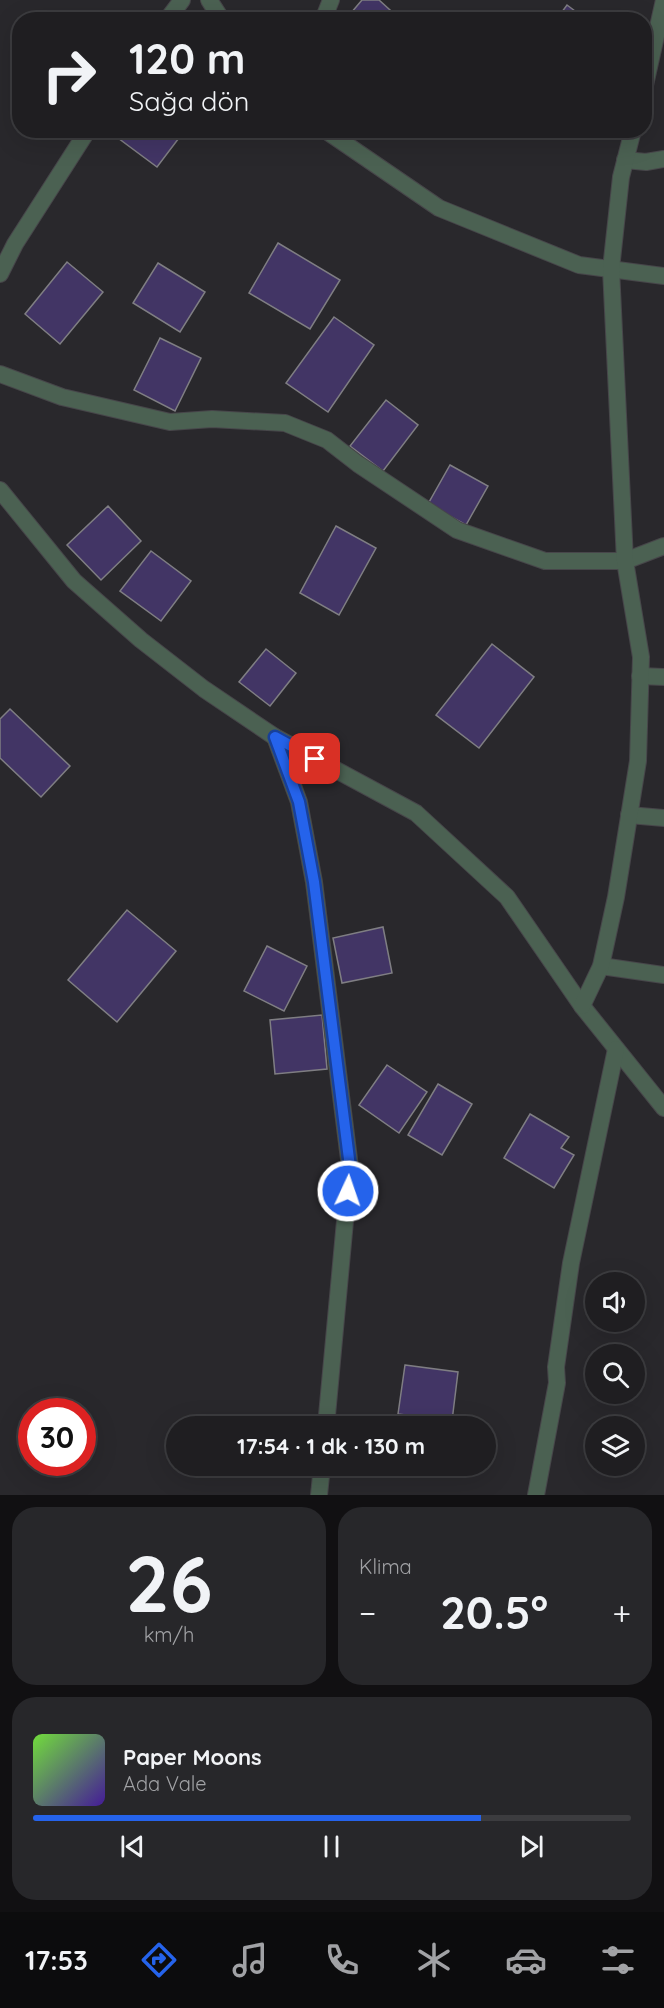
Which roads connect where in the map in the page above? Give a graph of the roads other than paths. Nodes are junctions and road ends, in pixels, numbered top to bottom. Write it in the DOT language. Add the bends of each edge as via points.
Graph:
graph roads {
  1 [pos="664,0"];
  2 [pos="652,53"];
  3 [pos="83,138"];
  4 [pos="337,138"];
  5 [pos="631,138"];
  6 [pos="625,159"];
  7 [pos="664,159"];
  8 [pos="611,269"];
  9 [pos="0,274"];
  10 [pos="664,276"];
  11 [pos="0,374"];
  12 [pos="0,490"];
  13 [pos="664,546"];
  14 [pos="626,561"];
  15 [pos="640,676"];
  16 [pos="664,677"];
  17 [pos="275,737"];
  18 [pos="629,815"];
  19 [pos="664,818"];
  20 [pos="601,966"];
  21 [pos="664,975"];
  22 [pos="582,1006"];
  23 [pos="616,1049"];
  24 [pos="664,1107"];
  25 [pos="327,1416"];
  26 [pos="321,1476"];
  27 [pos="319,1495"];
  28 [pos="536,1495"];
  1 -- 2 [label="street"];
  3 -- 9 [label="street"];
  4 -- 8 [label="street" via="439,208 579,266"];
  5 -- 6 [label="street"];
  6 -- 7 [label="street"];
  6 -- 8 [label="street"];
  8 -- 10 [label="street"];
  8 -- 14 [label="street"];
  11 -- 14 [label="street" via="62,397 170,422 213,419 285,423 327,440 457,530 545,561"];
  12 -- 17 [label="street" via="74,581 204,689"];
  13 -- 14 [label="street"];
  14 -- 15 [label="street" via="641,657"];
  15 -- 16 [label="street"];
  15 -- 18 [label="street" via="638,761"];
  17 -- 22 [label="street" via="416,813 507,897"];
  17 -- 25 [label="street" via="299,802 314,882 350,1167"];
  18 -- 19 [label="street"];
  18 -- 20 [label="street"];
  20 -- 21 [label="street"];
  20 -- 22 [label="street"];
  22 -- 23 [label="street"];
  23 -- 24 [label="street"];
  23 -- 28 [label="street" via="571,1263 557,1383"];
  26 -- 27 [label="street"];
}
